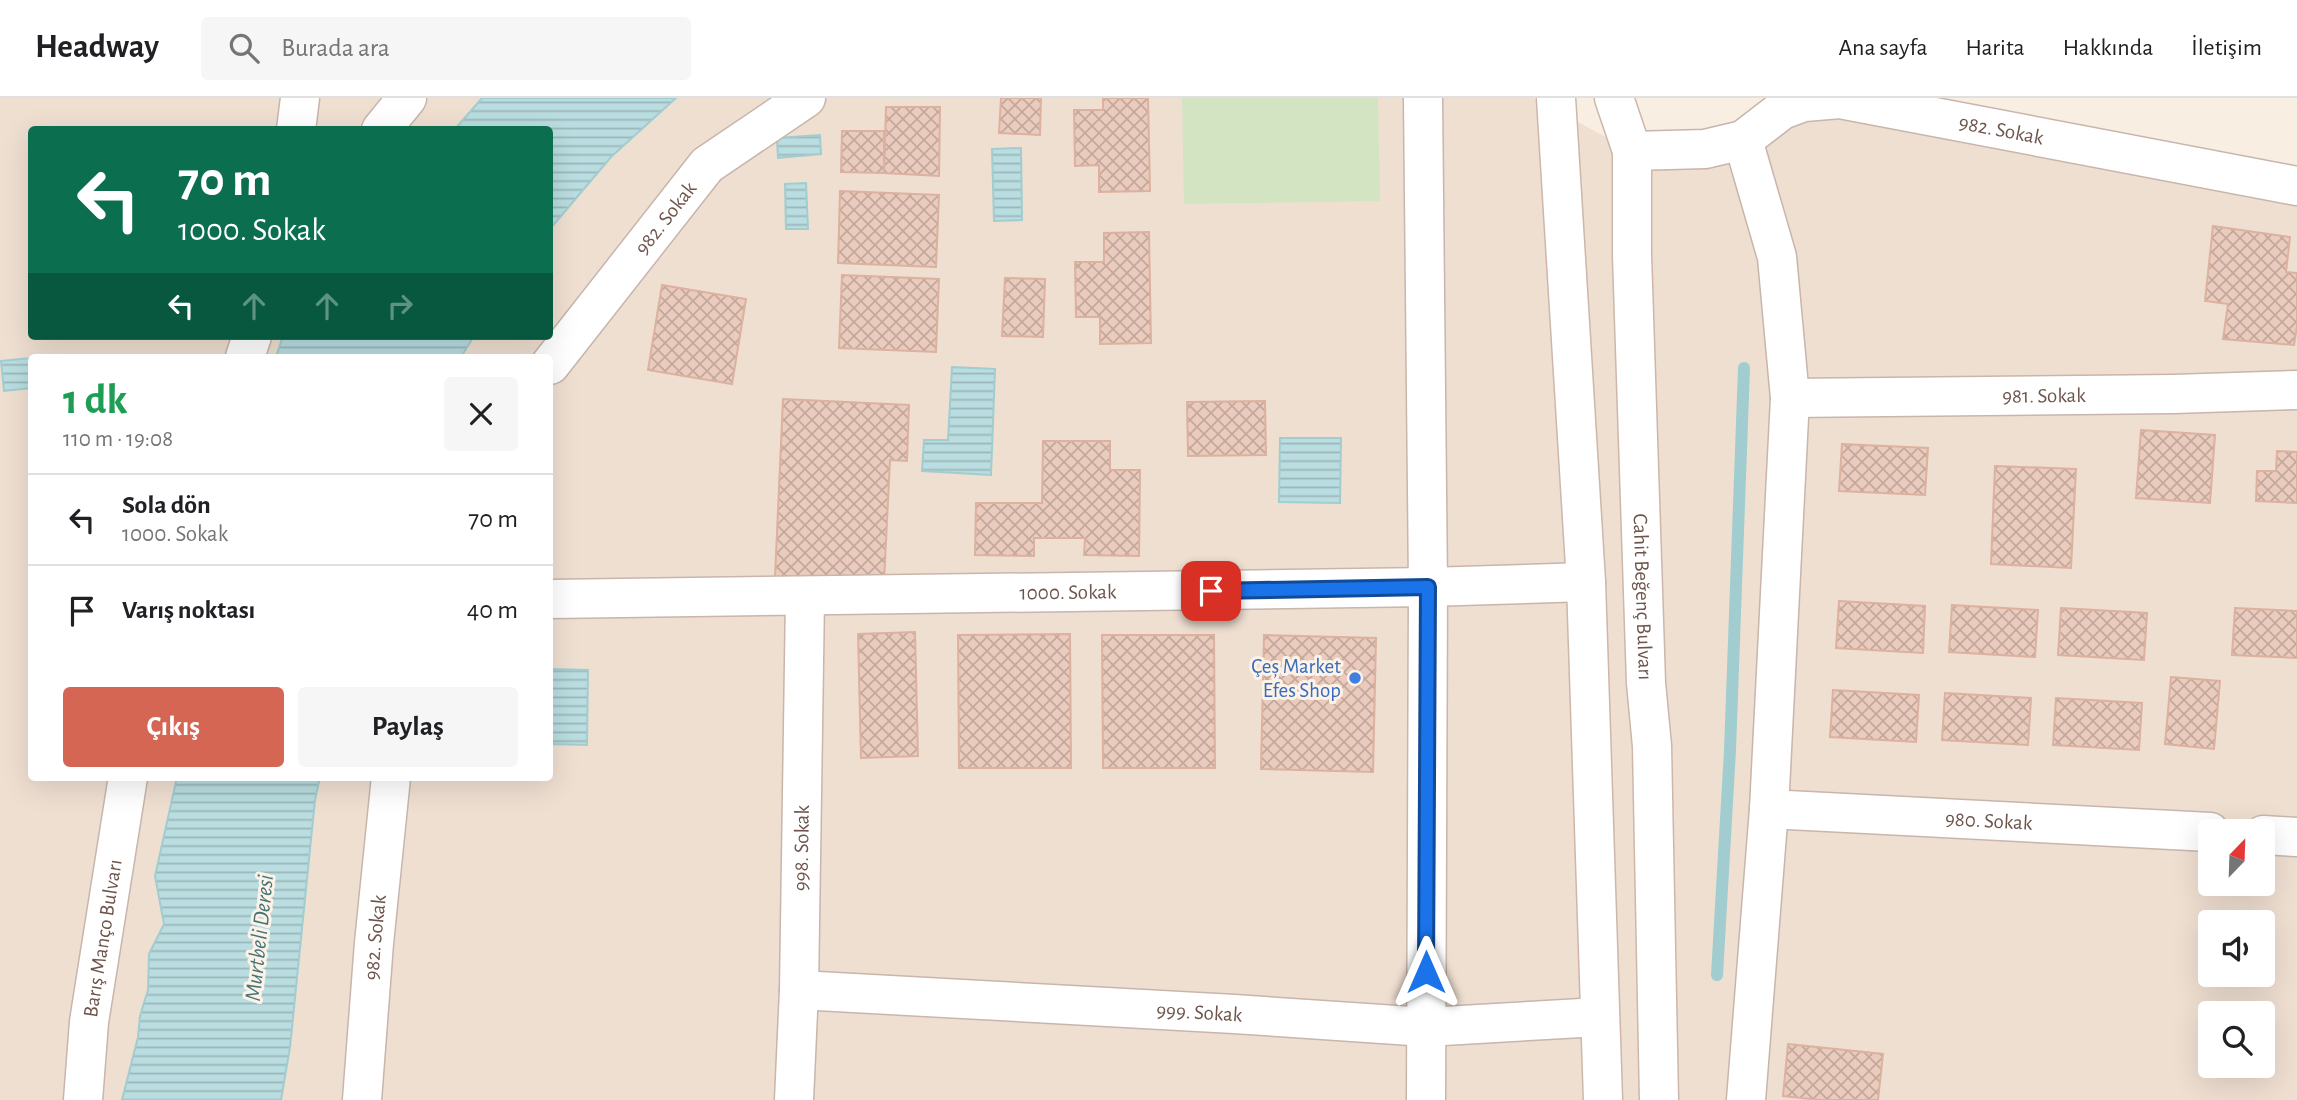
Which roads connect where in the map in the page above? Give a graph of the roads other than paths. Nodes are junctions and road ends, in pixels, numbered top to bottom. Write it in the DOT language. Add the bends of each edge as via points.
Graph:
graph roads {
  1 [pos="300,98"];
  2 [pos="806,98"];
  3 [pos="1423,98"];
  4 [pos="1556,98"];
  5 [pos="1614,98"];
  6 [pos="296,126"];
  7 [pos="1743,140"];
  8 [pos="1632,151"];
  9 [pos="2297,186"];
  10 [pos="553,362"];
  11 [pos="2297,390"];
  12 [pos="1790,398"];
  13 [pos="1586,582"];
  14 [pos="1428,587"];
  15 [pos="805,597"];
  16 [pos="553,599"];
  17 [pos="127,781"];
  18 [pos="391,781"];
  19 [pos="1769,809"];
  20 [pos="2198,831"];
  21 [pos="2275,836"];
  22 [pos="2297,837"];
  23 [pos="799,990"];
  24 [pos="1599,1017"];
  25 [pos="1426,1027"];
  26 [pos="83,1100"];
  27 [pos="362,1100"];
  28 [pos="794,1100"];
  29 [pos="1426,1100"];
  30 [pos="1603,1100"];
  31 [pos="1659,1100"];
  32 [pos="1746,1100"];
  1 -- 6 [label="street"];
  2 -- 10 [label="street, 982. Sokak" via="707,165"];
  3 -- 14 [label="street"];
  4 -- 13 [label="street"];
  5 -- 8 [label="street, Cahit Beğenç Bulvarı"];
  7 -- 8 [label="street, 982. Sokak" via="1705,149"];
  7 -- 9 [label="street, 982. Sokak" via="1782,110 1804,102 1840,99"];
  7 -- 12 [label="street" via="1777,257"];
  8 -- 31 [label="street, Cahit Beğenç Bulvarı"];
  11 -- 12 [label="street, 981. Sokak"];
  12 -- 19 [label="street"];
  13 -- 14 [label="street, 1000. Sokak"];
  13 -- 24 [label="street"];
  14 -- 15 [label="street, 1000. Sokak"];
  14 -- 25 [label="street"];
  15 -- 16 [label="street, 1000. Sokak"];
  15 -- 23 [label="street, 998. Sokak"];
  17 -- 26 [label="street, Barış Manço Bulvarı" via="89,1022"];
  18 -- 27 [label="street, 982. Sokak"];
  19 -- 20 [label="street, 980. Sokak"];
  19 -- 32 [label="street"];
  21 -- 22 [label="street"];
  23 -- 25 [label="street, 999. Sokak"];
  23 -- 28 [label="street, 998. Sokak"];
  24 -- 25 [label="street, 999. Sokak"];
  24 -- 30 [label="street"];
  25 -- 29 [label="street"];
}
